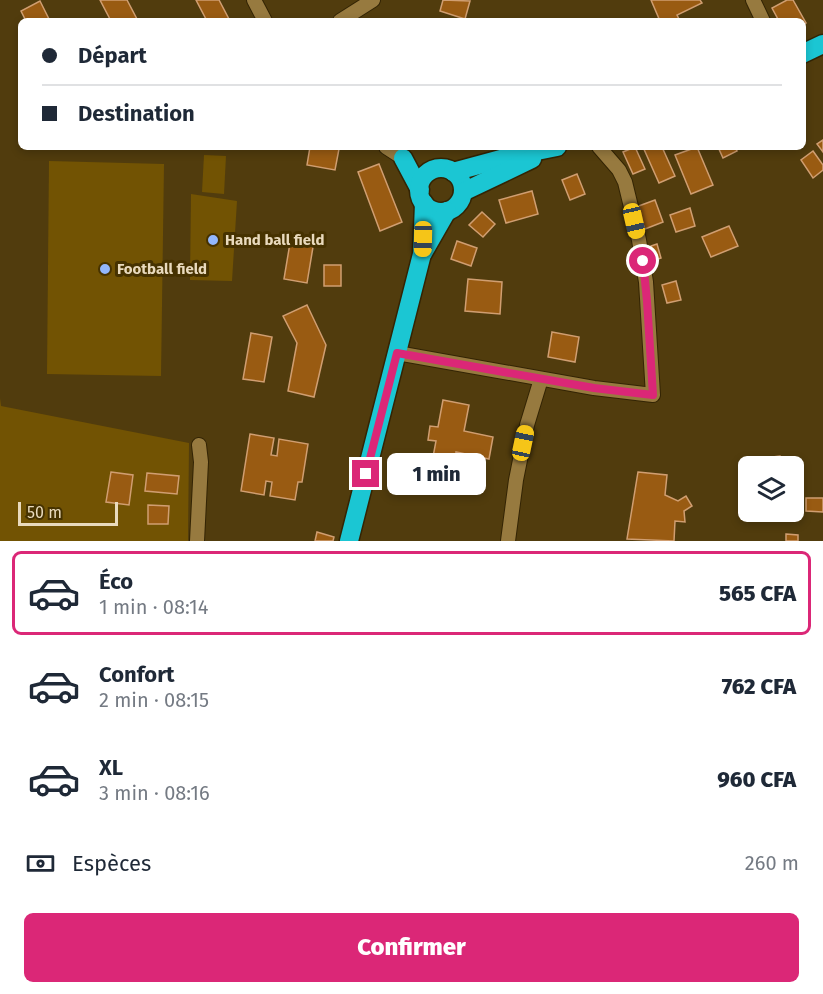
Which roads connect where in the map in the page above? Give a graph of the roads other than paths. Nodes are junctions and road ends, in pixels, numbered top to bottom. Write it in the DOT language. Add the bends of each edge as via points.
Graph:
graph roads {
  1 [pos="254,0"];
  2 [pos="373,0"];
  3 [pos="753,0"];
  4 [pos="263,18"];
  5 [pos="345,18"];
  6 [pos="762,18"];
  7 [pos="823,44"];
  8 [pos="806,52"];
  9 [pos="391,150"];
  10 [pos="544,150"];
  11 [pos="551,150"];
  12 [pos="602,150"];
  13 [pos="403,158"];
  14 [pos="435,170"];
  15 [pos="453,172"];
  16 [pos="463,192"];
  17 [pos="422,196"];
  18 [pos="447,212"];
  19 [pos="422,254"];
  20 [pos="397,353"];
  21 [pos="541,379"];
  22 [pos="199,445"];
  23 [pos="197,541"];
  24 [pos="349,541"];
  25 [pos="508,541"];
  1 -- 4 [label="street"];
  2 -- 5 [label="street"];
  3 -- 6 [label="street"];
  7 -- 8 [label="highway"];
  9 -- 13 [label="street"];
  10 -- 15 [label="highway"];
  11 -- 16 [label="highway"];
  12 -- 21 [label="street" via="625,182 639,240 646,282 653,395"];
  13 -- 14 [label="highway"];
  13 -- 17 [label="highway"];
  14 -- 15 [label="highway"];
  14 -- 17 [label="highway" via="424,178"];
  15 -- 16 [label="highway" via="461,181"];
  16 -- 18 [label="highway" via="458,204"];
  17 -- 18 [label="highway" via="434,211"];
  17 -- 19 [label="highway"];
  18 -- 19 [label="highway"];
  19 -- 20 [label="highway"];
  20 -- 21 [label="street"];
  20 -- 24 [label="highway"];
  21 -- 25 [label="street" via="527,425"];
  22 -- 23 [label="street"];
}
